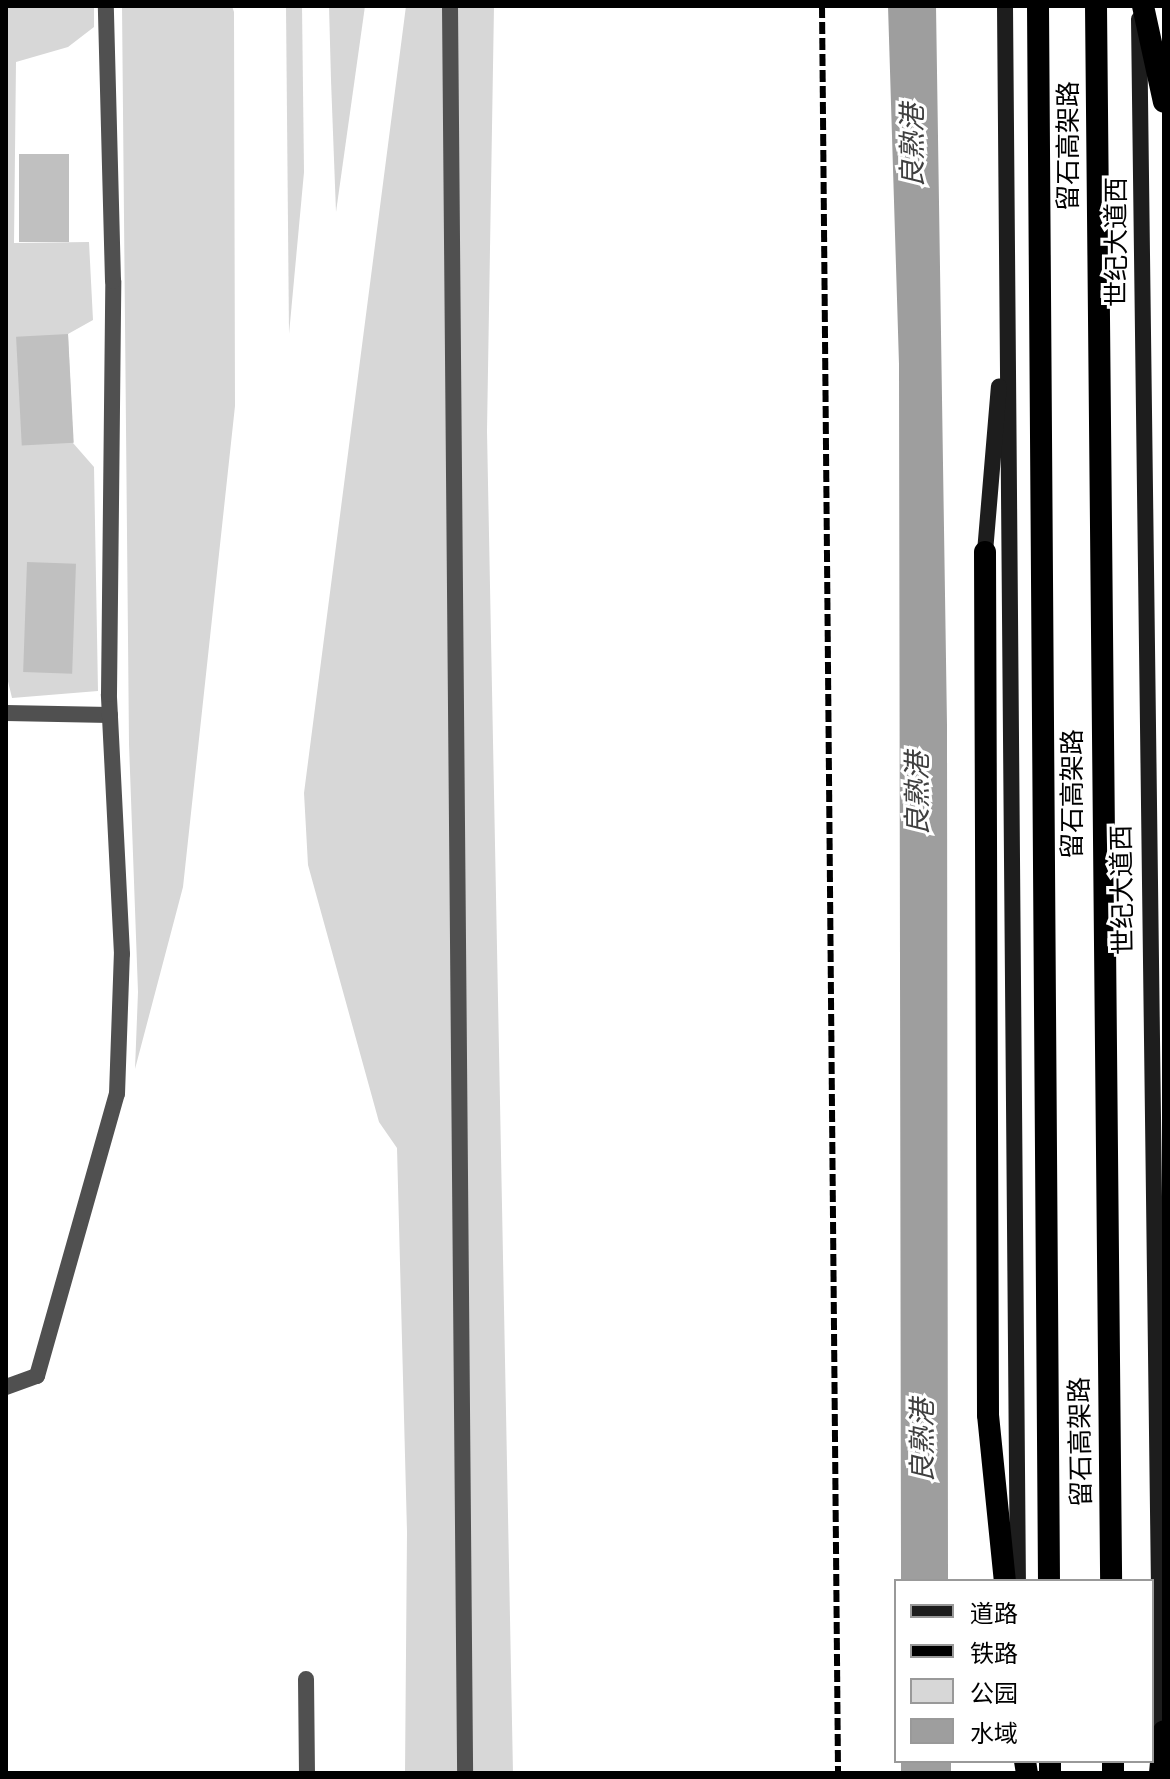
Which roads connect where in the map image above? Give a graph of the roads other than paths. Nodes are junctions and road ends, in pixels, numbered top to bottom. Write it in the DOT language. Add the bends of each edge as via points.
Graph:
graph roads {
  1 [pos="106,6"];
  2 [pos="450,6"];
  3 [pos="1005,6"];
  4 [pos="1038,6"];
  5 [pos="1096,6"];
  6 [pos="1141,6"];
  7 [pos="1164,102"];
  8 [pos="1007,294"];
  9 [pos="985,552"];
  10 [pos="6,713"];
  11 [pos="110,715"];
  12 [pos="6,1387"];
  13 [pos="1005,1579"];
  14 [pos="1018,1579"];
  15 [pos="1049,1579"];
  16 [pos="1111,1579"];
  17 [pos="306,1679"];
  18 [pos="1164,1731"];
  19 [pos="307,1773"];
  20 [pos="465,1773"];
  21 [pos="1161,1773"];
  1 -- 11 [label="lane" via="113,281"];
  2 -- 20 [label="lane"];
  3 -- 8 [label="main road"];
  4 -- 15 [label="highway, 留石高架路"];
  5 -- 16 [label="highway, 留石高架路"];
  6 -- 7 [label="highway"];
  6 -- 21 [label="main road, 世纪大道西"];
  8 -- 9 [label="main road"];
  8 -- 14 [label="main road"];
  9 -- 13 [label="highway" via="988,1415"];
  10 -- 11 [label="lane"];
  11 -- 12 [label="lane" via="122,954 117,1094 37,1376"];
  17 -- 19 [label="lane"];
  18 -- 21 [label="highway"];
}
